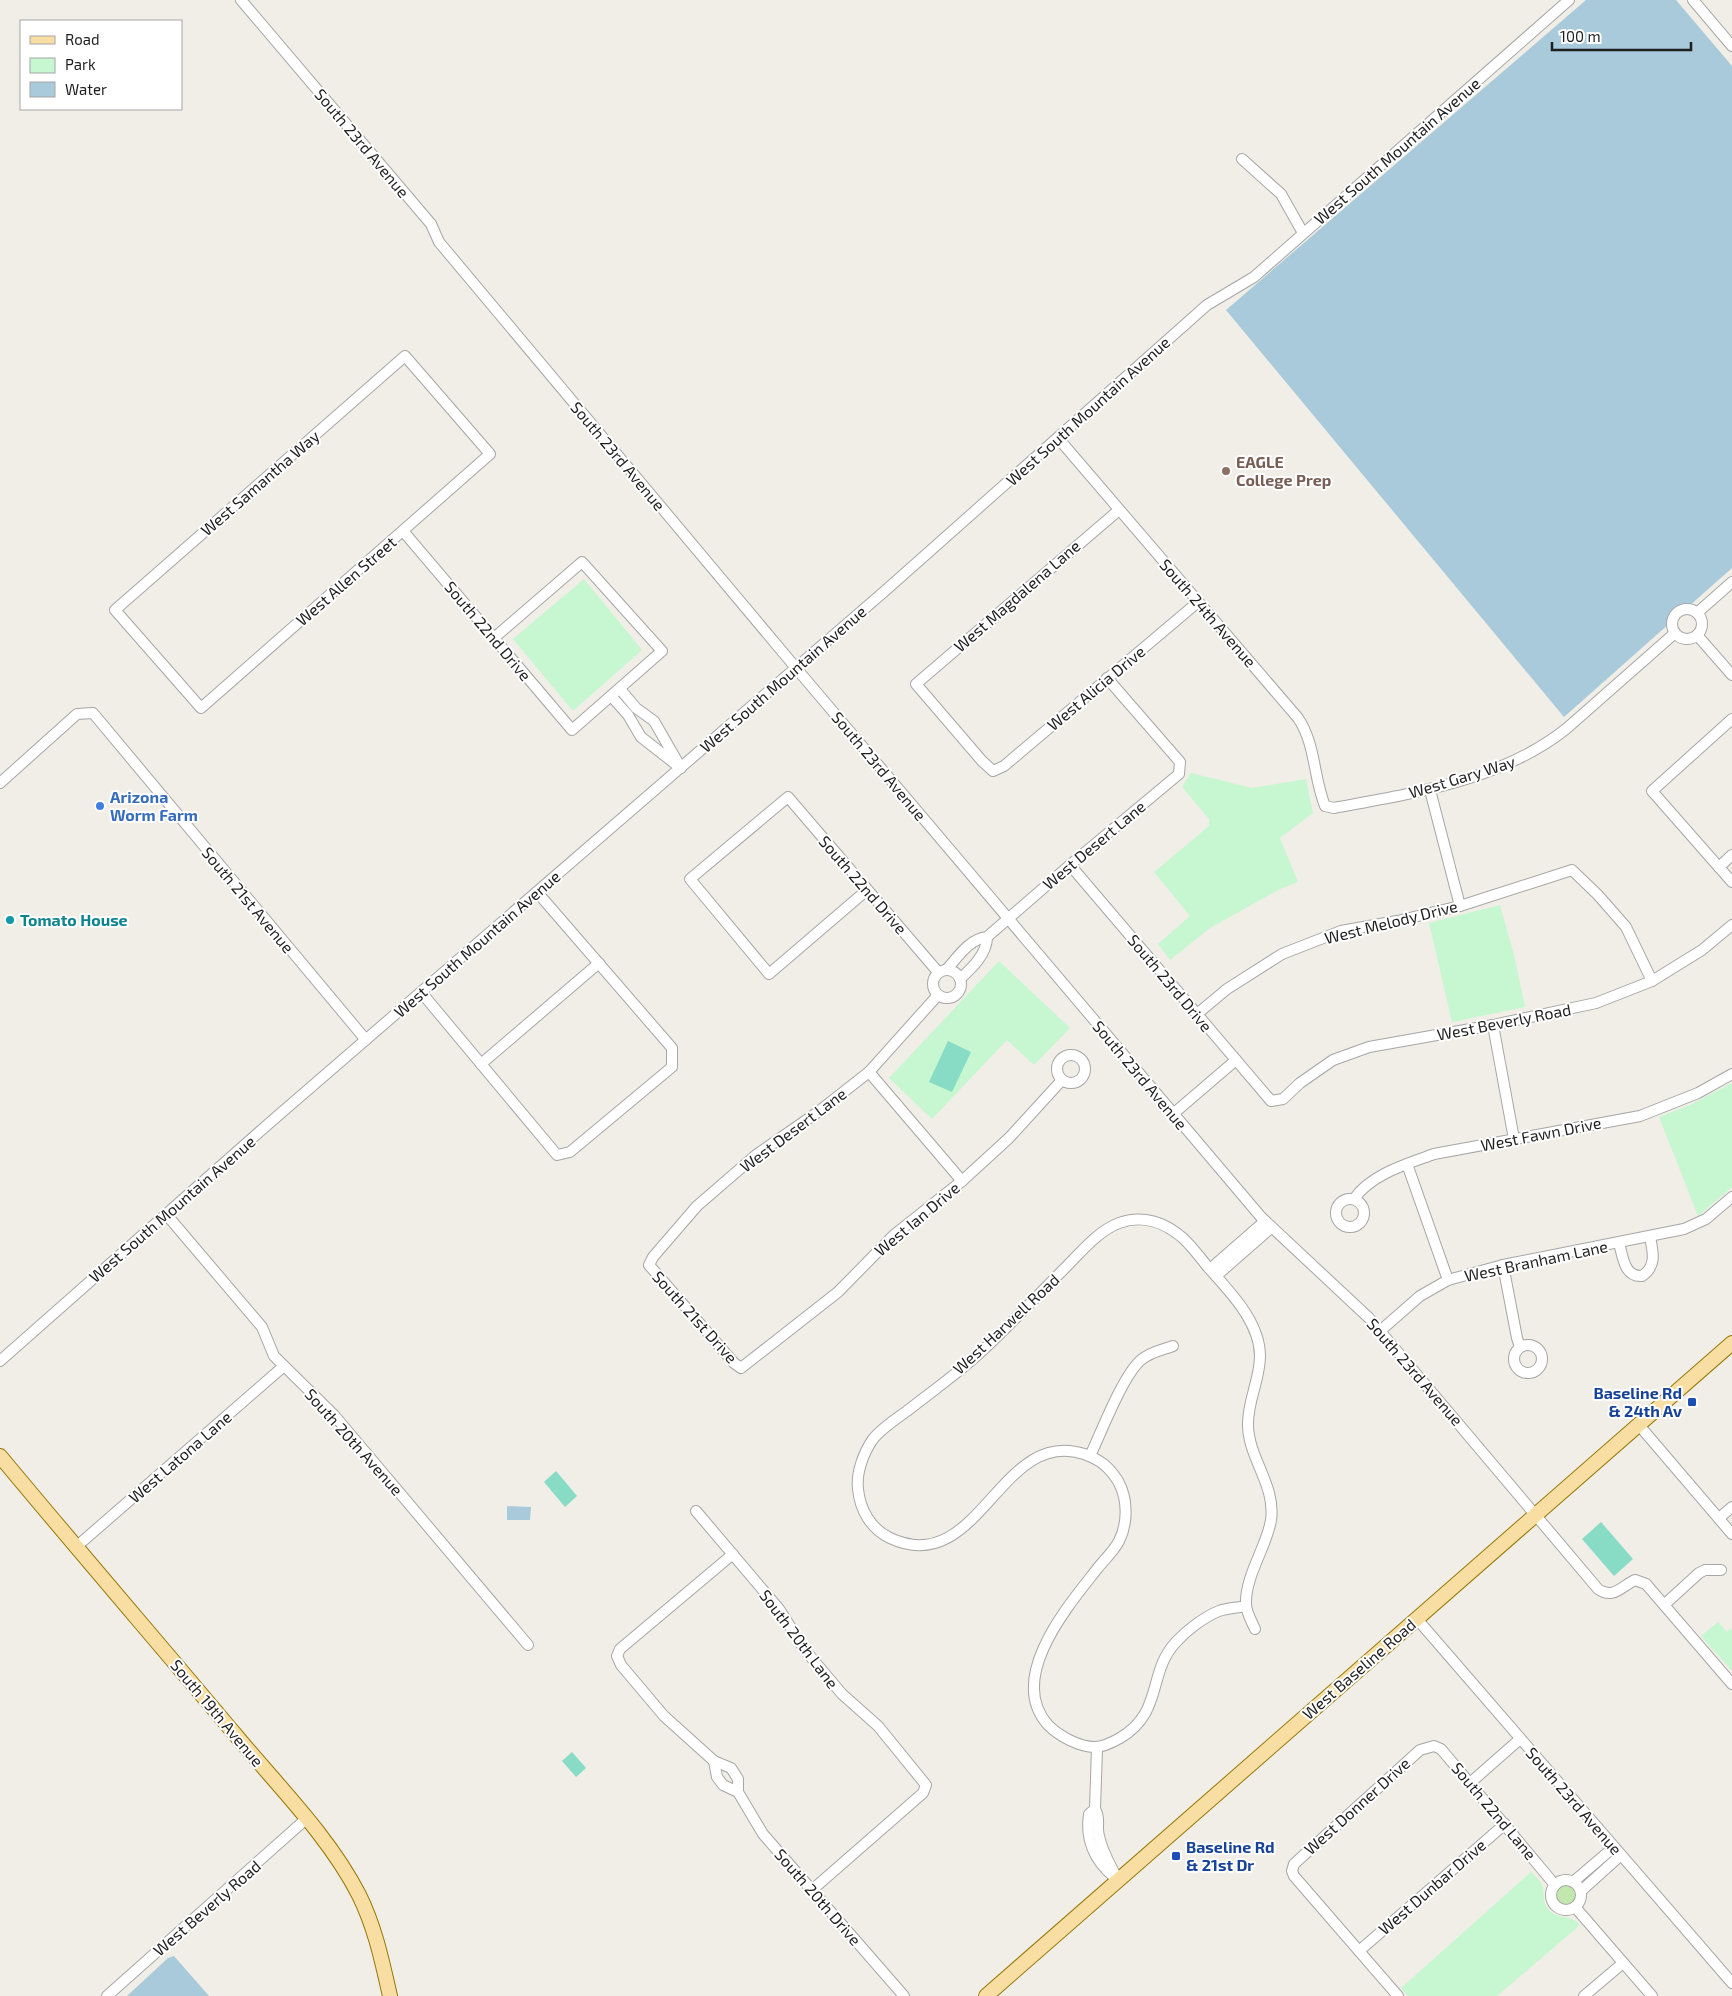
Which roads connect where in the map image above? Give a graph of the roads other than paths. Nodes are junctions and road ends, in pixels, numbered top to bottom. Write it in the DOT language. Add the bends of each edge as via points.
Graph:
graph roads {
  1 [pos="241,0"];
  2 [pos="1569,0"];
  3 [pos="1693,0"];
  4 [pos="1732,46"];
  5 [pos="1242,159"];
  6 [pos="1303,234"];
  7 [pos="405,356"];
  8 [pos="1058,438"];
  9 [pos="1119,510"];
  10 [pos="404,531"];
  11 [pos="1732,582"];
  12 [pos="1198,602"];
  13 [pos="1697,613"];
  14 [pos="1675,633"];
  15 [pos="1697,635"];
  16 [pos="494,638"];
  17 [pos="796,668"];
  18 [pos="1732,675"];
  19 [pos="1107,678"];
  20 [pos="620,689"];
  21 [pos="612,697"];
  22 [pos="201,708"];
  23 [pos="1732,718"];
  24 [pos="681,768"];
  25 [pos="992,771"];
  26 [pos="0,783"];
  27 [pos="1430,790"];
  28 [pos="1325,806"];
  29 [pos="1732,855"];
  30 [pos="1070,865"];
  31 [pos="1719,867"];
  32 [pos="1732,882"];
  33 [pos="868,890"];
  34 [pos="538,892"];
  35 [pos="1460,906"];
  36 [pos="1008,918"];
  37 [pos="1732,925"];
  38 [pos="987,937"];
  39 [pos="964,950"];
  40 [pos="599,963"];
  41 [pos="975,963"];
  42 [pos="942,971"];
  43 [pos="960,979"];
  44 [pos="1652,981"];
  45 [pos="421,992"];
  46 [pos="938,995"];
  47 [pos="1197,1014"];
  48 [pos="1493,1025"];
  49 [pos="366,1040"];
  50 [pos="1236,1060"];
  51 [pos="481,1064"];
  52 [pos="869,1072"];
  53 [pos="1732,1074"];
  54 [pos="1062,1080"];
  55 [pos="1271,1101"];
  56 [pos="1173,1114"];
  57 [pos="1514,1139"];
  58 [pos="1407,1164"];
  59 [pos="962,1181"];
  60 [pos="1732,1197"];
  61 [pos="1354,1199"];
  62 [pos="166,1214"];
  63 [pos="1268,1225"];
  64 [pos="1650,1237"];
  65 [pos="1619,1243"];
  66 [pos="649,1265"];
  67 [pos="1503,1265"];
  68 [pos="1213,1272"];
  69 [pos="1448,1280"];
  70 [pos="1380,1331"];
  71 [pos="1732,1343"];
  72 [pos="1173,1346"];
  73 [pos="1520,1347"];
  74 [pos="0,1361"];
  75 [pos="284,1366"];
  76 [pos="741,1368"];
  77 [pos="1638,1424"];
  78 [pos="0,1456"];
  79 [pos="1090,1456"];
  80 [pos="1732,1507"];
  81 [pos="696,1511"];
  82 [pos="1535,1516"];
  83 [pos="1719,1518"];
  84 [pos="1732,1534"];
  85 [pos="76,1547"];
  86 [pos="733,1554"];
  87 [pos="1722,1570"];
  88 [pos="1664,1604"];
  89 [pos="1245,1606"];
  90 [pos="1417,1619"];
  91 [pos="1255,1629"];
  92 [pos="528,1645"];
  93 [pos="1732,1684"];
  94 [pos="1520,1739"];
  95 [pos="1428,1746"];
  96 [pos="1097,1748"];
  97 [pos="714,1761"];
  98 [pos="1470,1783"];
  99 [pos="738,1792"];
  100 [pos="306,1819"];
  101 [pos="1504,1824"];
  102 [pos="1614,1847"];
  103 [pos="1621,1855"];
  104 [pos="1588,1869"];
  105 [pos="1596,1877"];
  106 [pos="1118,1880"];
  107 [pos="1573,1882"];
  108 [pos="1556,1885"];
  109 [pos="812,1890"];
  110 [pos="1580,1891"];
  111 [pos="1575,1907"];
  112 [pos="1359,1951"];
  113 [pos="1623,1963"];
  114 [pos="1732,1983"];
  115 [pos="107,1996"];
  116 [pos="390,1996"];
  117 [pos="904,1996"];
  118 [pos="986,1996"];
  119 [pos="1398,1996"];
  120 [pos="1584,1996"];
  121 [pos="1652,1996"];
  1 -- 17 [label="street, South 23rd Avenue" via="431,224 439,242"];
  2 -- 6 [label="street, West South Mountain Avenue"];
  3 -- 4 [label="street"];
  5 -- 6 [label="street" via="1281,194"];
  6 -- 8 [label="street, West South Mountain Avenue" via="1254,277 1207,305"];
  7 -- 10 [label="street, West Allen Street" via="490,454"];
  7 -- 22 [label="street, West Samantha Way" via="115,610"];
  8 -- 9 [label="street, South 24th Avenue"];
  8 -- 17 [label="street, West South Mountain Avenue"];
  9 -- 12 [label="street, South 24th Avenue"];
  9 -- 25 [label="street, West Magdalena Lane" via="916,684"];
  10 -- 16 [label="street, South 22nd Drive"];
  10 -- 22 [label="street, West Allen Street"];
  11 -- 13 [label="street"];
  12 -- 19 [label="street, West Alicia Drive"];
  12 -- 28 [label="street, South 24th Avenue" via="1305,730"];
  13 -- 14 [label="street" via="1686,609 1675,614 1672,622"];
  13 -- 15 [label="street" via="1702,627"];
  14 -- 15 [label="street" via="1683,638"];
  14 -- 27 [label="street, West Gary Way" via="1548,744 1503,766"];
  15 -- 18 [label="street"];
  16 -- 20 [label="street" via="582,562 662,651"];
  16 -- 21 [label="street, South 22nd Drive" via="572,730"];
  17 -- 24 [label="street, West South Mountain Avenue"];
  17 -- 36 [label="street, South 23rd Avenue"];
  19 -- 25 [label="street, West Alicia Drive" via="1004,766"];
  19 -- 30 [label="street, West Desert Lane" via="1180,762 1179,774"];
  20 -- 21 [label="street"];
  20 -- 24 [label="street" via="654,722"];
  21 -- 24 [label="street" via="641,737"];
  23 -- 31 [label="street" via="1652,791"];
  24 -- 34 [label="street, West South Mountain Avenue"];
  26 -- 49 [label="street, South 21st Avenue" via="77,714 93,713"];
  27 -- 28 [label="street, West Gary Way" via="1334,808"];
  27 -- 35 [label="street"];
  29 -- 31 [label="street"];
  30 -- 36 [label="street, West Desert Lane"];
  30 -- 47 [label="street, South 23rd Drive"];
  31 -- 32 [label="street"];
  33 -- 33 [label="street, South 22nd Drive" via="788,797 690,879 769,974"];
  33 -- 42 [label="street, South 22nd Drive"];
  34 -- 40 [label="street"];
  34 -- 45 [label="street, West South Mountain Avenue"];
  35 -- 44 [label="street, West Melody Drive" via="1572,870 1626,927"];
  35 -- 47 [label="street, West Melody Drive" via="1341,931 1282,954 1227,989"];
  36 -- 38 [label="street, West Desert Lane"];
  36 -- 56 [label="street, South 23rd Avenue"];
  37 -- 44 [label="street, West Beverly Road" via="1702,950"];
  38 -- 39 [label="street, West Desert Lane" via="978,938"];
  38 -- 41 [label="street, West Desert Lane" via="987,945"];
  39 -- 41 [label="street"];
  39 -- 42 [label="street, West Desert Lane"];
  40 -- 51 [label="street"];
  40 -- 51 [label="street" via="672,1048 672,1067 570,1152 557,1155"];
  41 -- 43 [label="street, West Desert Lane"];
  42 -- 43 [label="street" via="955,972"];
  42 -- 46 [label="street" via="935,976 933,984"];
  43 -- 46 [label="street" via="961,988 956,995 948,998"];
  44 -- 48 [label="street, West Beverly Road" via="1596,1003"];
  45 -- 49 [label="street, West South Mountain Avenue"];
  45 -- 51 [label="street"];
  46 -- 52 [label="street, West Desert Lane"];
  47 -- 50 [label="street, South 23rd Drive"];
  48 -- 55 [label="street, West Beverly Road" via="1369,1047 1333,1060 1283,1099"];
  48 -- 57 [label="street"];
  49 -- 62 [label="street, West South Mountain Avenue"];
  50 -- 55 [label="street, South 23rd Drive"];
  50 -- 56 [label="street"];
  52 -- 59 [label="street"];
  52 -- 66 [label="street, West Desert Lane" via="756,1155 704,1200"];
  53 -- 57 [label="street, West Fawn Drive" via="1698,1093 1640,1116"];
  54 -- 59 [label="street, West Ian Drive" via="1009,1138"];
  56 -- 63 [label="street, South 23rd Avenue"];
  57 -- 58 [label="street, West Fawn Drive" via="1434,1154"];
  58 -- 61 [label="street, West Fawn Drive" via="1368,1185"];
  58 -- 69 [label="street"];
  59 -- 76 [label="street, West Ian Drive" via="894,1235 838,1292"];
  60 -- 64 [label="street, West Branham Lane" via="1706,1219 1684,1229"];
  62 -- 74 [label="street, West South Mountain Avenue"];
  62 -- 75 [label="street, South 20th Avenue" via="262,1327 270,1350"];
  63 -- 68 [label="street"];
  63 -- 70 [label="street, South 23rd Avenue" via="1333,1283"];
  64 -- 65 [label="street, West Branham Lane"];
  64 -- 65 [label="street, West Branham Lane" via="1653,1263 1642,1276 1627,1270"];
  65 -- 67 [label="street, West Branham Lane"];
  66 -- 76 [label="street, South 21st Drive"];
  67 -- 69 [label="street, West Branham Lane"];
  67 -- 73 [label="street"];
  68 -- 79 [label="street, West Harwell Road" via="1184,1240 1162,1224 1138,1218 1116,1224 1093,1240 981,1352 876,1435 863,1457 857,1487 865,1518 884,1535 908,1545 935,1543 959,1532 1023,1466 1046,1452 1070,1450"];
  68 -- 89 [label="street" via="1256,1333 1260,1355 1248,1426 1252,1450 1268,1488 1271,1521 1251,1574"];
  69 -- 70 [label="street, West Branham Lane" via="1420,1296"];
  70 -- 82 [label="street, South 23rd Avenue"];
  71 -- 77 [label="main road, West Baseline Road"];
  72 -- 79 [label="street" via="1152,1352 1140,1361 1125,1382"];
  75 -- 85 [label="street, West Latona Lane"];
  75 -- 92 [label="street, South 20th Avenue" via="334,1415"];
  77 -- 82 [label="main road, West Baseline Road"];
  77 -- 83 [label="street"];
  78 -- 85 [label="main road, South 19th Avenue"];
  79 -- 96 [label="street" via="1109,1467 1122,1489 1126,1516 1119,1541 1072,1601 1043,1648 1034,1684 1038,1711 1048,1725 1061,1736"];
  80 -- 83 [label="street"];
  81 -- 86 [label="street, South 20th Lane"];
  82 -- 88 [label="street" via="1601,1591 1613,1594 1637,1580 1646,1584"];
  82 -- 90 [label="main road, West Baseline Road"];
  83 -- 84 [label="street"];
  85 -- 100 [label="main road, South 19th Avenue"];
  86 -- 97 [label="street, South 20th Drive" via="620,1649 617,1656 664,1716"];
  86 -- 109 [label="street, South 20th Lane" via="779,1609 836,1687 878,1726 926,1785 923,1793"];
  87 -- 88 [label="street" via="1699,1573"];
  88 -- 93 [label="street"];
  89 -- 91 [label="street"];
  89 -- 96 [label="street" via="1220,1610 1175,1642 1162,1665 1150,1706 1136,1728"];
  90 -- 94 [label="street, South 23rd Avenue"];
  90 -- 106 [label="main road, West Baseline Road"];
  94 -- 98 [label="street"];
  94 -- 102 [label="street, South 23rd Avenue"];
  95 -- 98 [label="street, South 22nd Lane" via="1441,1749"];
  95 -- 112 [label="street, West Donner Drive" via="1294,1864 1294,1876"];
  96 -- 106 [label="street" via="1095,1809 1098,1814 1093,1834"];
  97 -- 99 [label="street, South 20th Drive" via="717,1778"];
  97 -- 99 [label="street, South 20th Drive" via="735,1772"];
  98 -- 101 [label="street, South 22nd Lane"];
  99 -- 109 [label="street, South 20th Drive" via="763,1834"];
  100 -- 115 [label="street, West Beverly Road"];
  100 -- 116 [label="main road, South 19th Avenue" via="336,1857 359,1896 379,1949"];
  101 -- 108 [label="street, South 22nd Lane"];
  101 -- 112 [label="street, West Dunbar Drive"];
  102 -- 103 [label="street, South 23rd Avenue"];
  102 -- 104 [label="street"];
  103 -- 105 [label="street"];
  103 -- 114 [label="street, South 23rd Avenue"];
  104 -- 105 [label="street"];
  104 -- 107 [label="street"];
  105 -- 110 [label="street"];
  106 -- 118 [label="main road, West Baseline Road"];
  107 -- 108 [label="street" via="1564,1880"];
  107 -- 110 [label="street"];
  108 -- 111 [label="street" via="1551,1893 1553,1903 1566,1910"];
  109 -- 117 [label="street, South 20th Drive"];
  110 -- 111 [label="street" via="1580,1900"];
  111 -- 113 [label="street"];
  112 -- 119 [label="street"];
  113 -- 120 [label="street"];
  113 -- 121 [label="street"];
}
